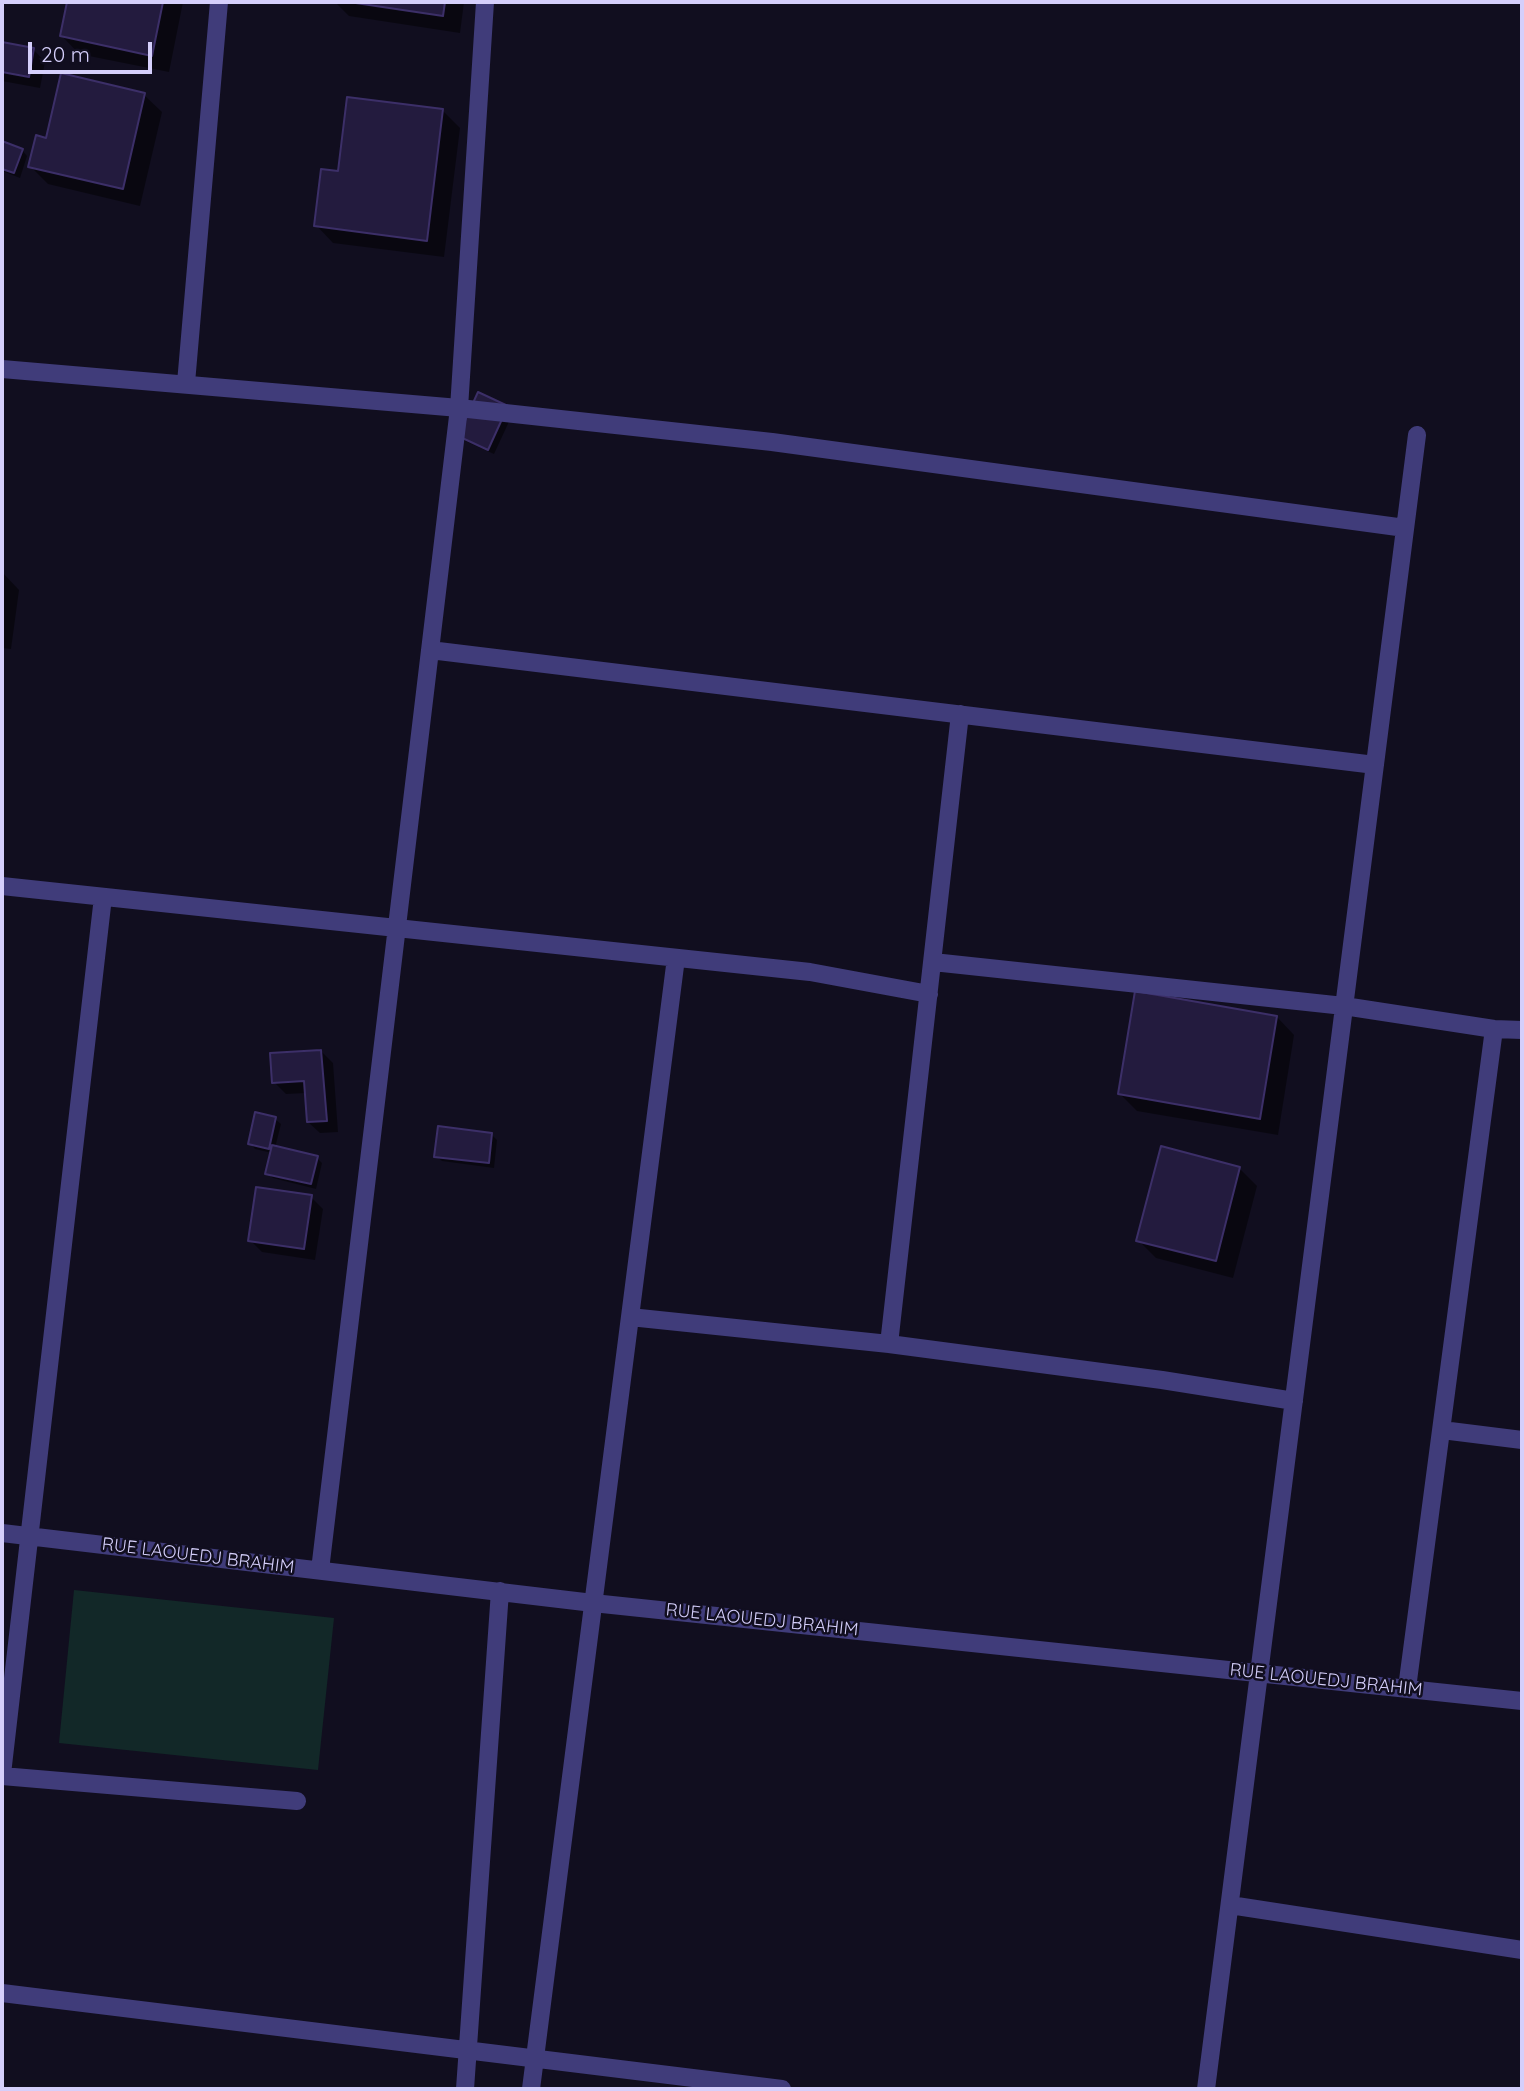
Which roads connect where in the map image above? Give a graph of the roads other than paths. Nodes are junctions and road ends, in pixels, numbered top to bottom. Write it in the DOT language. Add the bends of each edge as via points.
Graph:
graph roads {
  1 [pos="219,2"];
  2 [pos="485,2"];
  3 [pos="2,369"];
  4 [pos="186,383"];
  5 [pos="459,408"];
  6 [pos="1417,435"];
  7 [pos="1405,528"];
  8 [pos="430,649"];
  9 [pos="960,714"];
  10 [pos="1375,765"];
  11 [pos="2,886"];
  12 [pos="103,897"];
  13 [pos="397,928"];
  14 [pos="676,958"];
  15 [pos="933,962"];
  16 [pos="929,994"];
  17 [pos="1344,1006"];
  18 [pos="1494,1028"];
  19 [pos="1522,1030"];
  20 [pos="630,1317"];
  21 [pos="889,1344"];
  22 [pos="1294,1401"];
  23 [pos="1442,1430"];
  24 [pos="1522,1440"];
  25 [pos="2,1533"];
  26 [pos="29,1536"];
  27 [pos="320,1570"];
  28 [pos="500,1591"];
  29 [pos="593,1602"];
  30 [pos="1259,1673"];
  31 [pos="1407,1688"];
  32 [pos="1522,1701"];
  33 [pos="2,1775"];
  34 [pos="297,1801"];
  35 [pos="1230,1905"];
  36 [pos="1522,1950"];
  37 [pos="2,1993"];
  38 [pos="468,2049"];
  39 [pos="535,2057"];
  40 [pos="465,2089"];
  41 [pos="531,2089"];
  42 [pos="782,2089"];
  43 [pos="1206,2089"];
  1 -- 4 [label="street"];
  2 -- 5 [label="street"];
  3 -- 4 [label="street"];
  4 -- 5 [label="street"];
  5 -- 7 [label="street" via="772,442"];
  5 -- 8 [label="street"];
  6 -- 7 [label="street"];
  7 -- 10 [label="street"];
  8 -- 9 [label="street"];
  8 -- 13 [label="street"];
  9 -- 10 [label="street"];
  9 -- 15 [label="street"];
  10 -- 17 [label="street"];
  11 -- 12 [label="street"];
  12 -- 13 [label="street"];
  12 -- 26 [label="street"];
  13 -- 14 [label="street"];
  13 -- 27 [label="street"];
  14 -- 16 [label="street" via="810,972"];
  14 -- 20 [label="street"];
  15 -- 16 [label="street"];
  15 -- 17 [label="street"];
  16 -- 21 [label="street"];
  17 -- 18 [label="street"];
  17 -- 22 [label="street"];
  18 -- 19 [label="street"];
  18 -- 23 [label="street"];
  20 -- 21 [label="street"];
  20 -- 29 [label="street"];
  21 -- 22 [label="street"];
  22 -- 30 [label="street"];
  23 -- 24 [label="street"];
  23 -- 31 [label="street"];
  25 -- 26 [label="street, RUE LAOUEDJ BRAHIM"];
  26 -- 27 [label="street, RUE LAOUEDJ BRAHIM"];
  26 -- 33 [label="street"];
  27 -- 28 [label="street, RUE LAOUEDJ BRAHIM"];
  28 -- 29 [label="street, RUE LAOUEDJ BRAHIM"];
  28 -- 38 [label="street"];
  29 -- 30 [label="street, RUE LAOUEDJ BRAHIM"];
  29 -- 39 [label="street"];
  30 -- 31 [label="street, RUE LAOUEDJ BRAHIM"];
  30 -- 35 [label="street"];
  31 -- 32 [label="street, RUE LAOUEDJ BRAHIM"];
  33 -- 34 [label="street"];
  35 -- 36 [label="street"];
  35 -- 43 [label="street"];
  37 -- 38 [label="street"];
  38 -- 39 [label="street"];
  38 -- 40 [label="street"];
  39 -- 41 [label="street"];
  39 -- 42 [label="street"];
}
